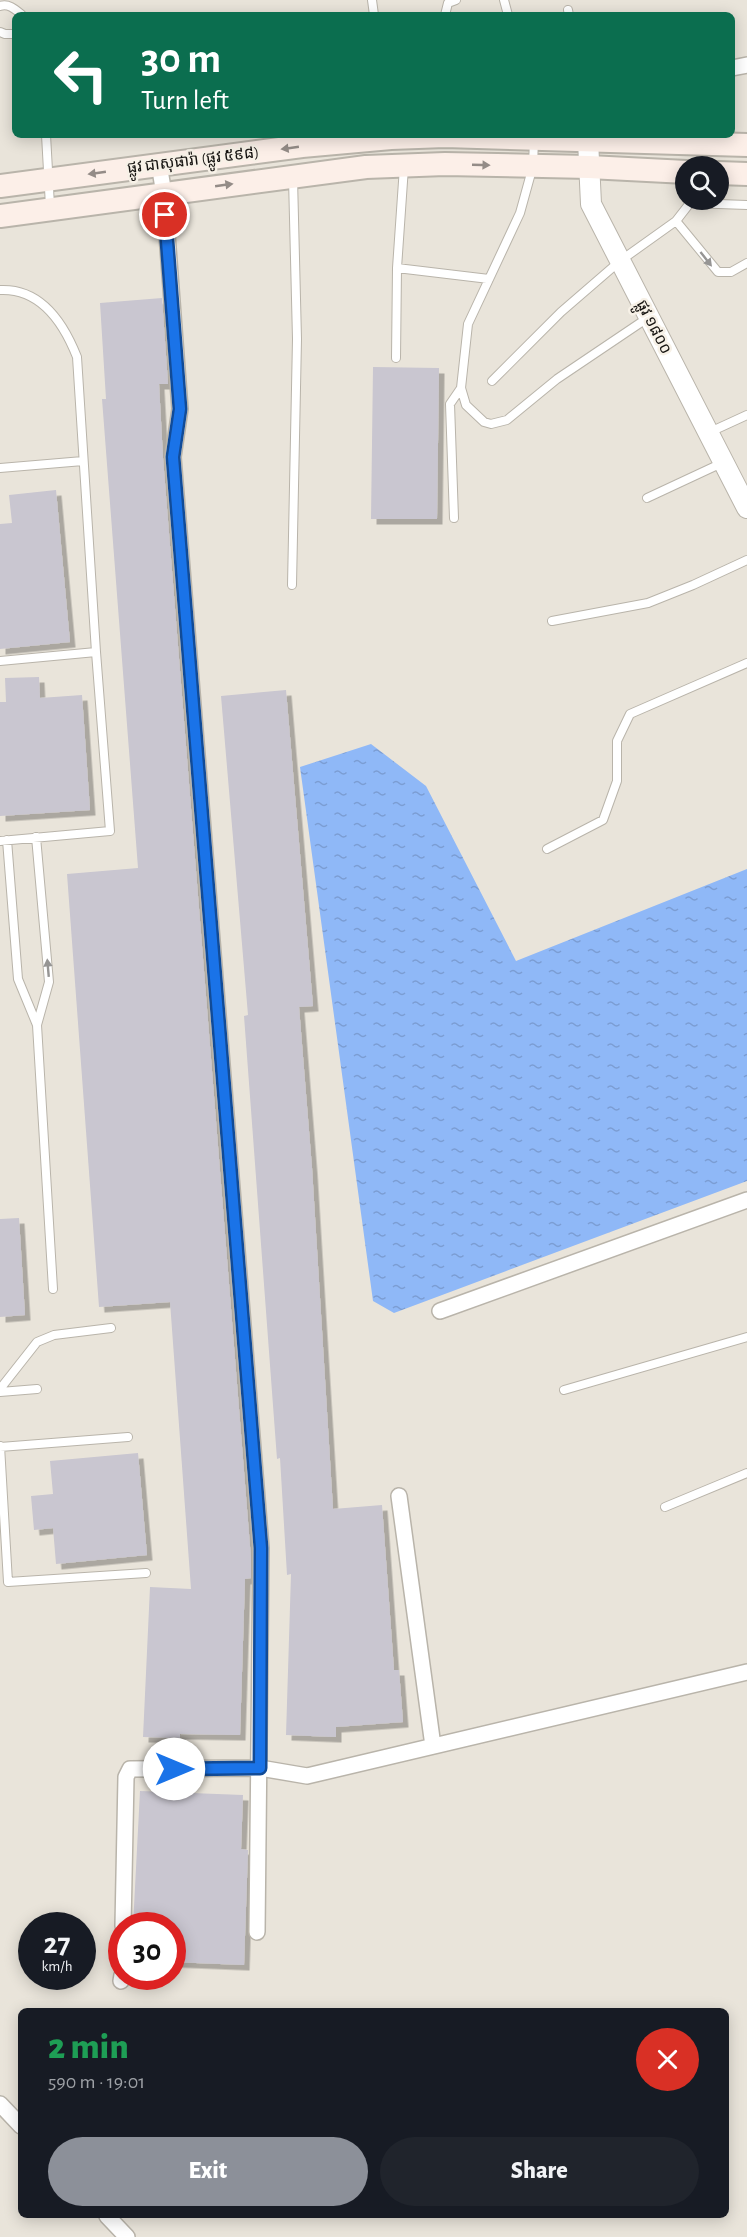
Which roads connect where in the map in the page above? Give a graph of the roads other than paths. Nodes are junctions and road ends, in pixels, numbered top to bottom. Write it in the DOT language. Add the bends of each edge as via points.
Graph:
graph roads {
  1 [pos="456,0"];
  2 [pos="0,6"];
  3 [pos="18,12"];
  4 [pos="446,12"];
  5 [pos="46,138"];
  6 [pos="374,138"];
  7 [pos="400,138"];
  8 [pos="525,138"];
  9 [pos="534,138"];
  10 [pos="588,138"];
  11 [pos="608,138"];
  12 [pos="747,145"];
  13 [pos="445,147"];
  14 [pos="159,164"];
  15 [pos="404,166"];
  16 [pos="533,166"];
  17 [pos="589,167"];
  18 [pos="729,173"];
  19 [pos="675,174"];
  20 [pos="747,174"];
  21 [pos="293,176"];
  22 [pos="49,179"];
  23 [pos="0,186"];
  24 [pos="164,194"];
  25 [pos="729,204"];
  26 [pos="747,205"];
  27 [pos="50,208"];
  28 [pos="683,210"];
  29 [pos="0,216"];
  30 [pos="676,221"];
  31 [pos="620,261"];
  32 [pos="747,263"];
  33 [pos="397,268"];
  34 [pos="489,279"];
  35 [pos="0,290"];
  36 [pos="649,317"];
  37 [pos="396,358"];
  38 [pos="492,381"];
  39 [pos="461,388"];
  40 [pos="747,415"];
  41 [pos="708,433"];
  42 [pos="83,461"];
  43 [pos="724,463"];
  44 [pos="0,468"];
  45 [pos="647,498"];
  46 [pos="747,508"];
  47 [pos="454,518"];
  48 [pos="747,560"];
  49 [pos="292,585"];
  50 [pos="552,621"];
  51 [pos="96,652"];
  52 [pos="0,661"];
  53 [pos="747,663"];
  54 [pos="36,837"];
  55 [pos="3,840"];
  56 [pos="548,849"];
  57 [pos="38,1025"];
  58 [pos="747,1200"];
  59 [pos="53,1289"];
  60 [pos="440,1311"];
  61 [pos="111,1329"];
  62 [pos="747,1337"];
  63 [pos="36,1389"];
  64 [pos="0,1390"];
  65 [pos="564,1390"];
  66 [pos="128,1437"];
  67 [pos="0,1446"];
  68 [pos="747,1473"];
  69 [pos="399,1496"];
  70 [pos="665,1507"];
  71 [pos="146,1573"];
  72 [pos="747,1672"];
  73 [pos="433,1746"];
  74 [pos="260,1768"];
  75 [pos="123,1912"];
  76 [pos="257,1932"];
  77 [pos="0,2104"];
  78 [pos="18,2123"];
  79 [pos="109,2218"];
  80 [pos="128,2237"];
  1 -- 4 [label="lane" via="448,3"];
  2 -- 3 [label="lane"];
  5 -- 22 [label="lane"];
  6 -- 14 [label="main road, ផ្លូវ ជាសុផារ៉ា (ផ្លូវ ៥៩៨), one-way"];
  7 -- 13 [label="main road, ផ្លូវ ជាសុផារ៉ា (ផ្លូវ ៥៩៨)"];
  8 -- 13 [label="main road, ផ្លូវ ជាសុផារ៉ា (ផ្លូវ ៥៩៨)"];
  9 -- 16 [label="lane"];
  10 -- 17 [label="street, ផ្លូវ ១៨០០"];
  11 -- 12 [label="main road, ផ្លូវ ជាសុផារ៉ា (ផ្លូវ ៥៩៨)"];
  13 -- 15 [label="main road, ផ្លូវ ជាសុផារ៉ា (ផ្លូវ ៥៩៨)"];
  13 -- 16 [label="main road, ផ្លូវ ជាសុផារ៉ា (ផ្លូវ ៥៩៨), one-way"];
  14 -- 22 [label="main road, ផ្លូវ ជាសុផារ៉ា (ផ្លូវ ៥៩៨), one-way"];
  14 -- 24 [label="street"];
  15 -- 21 [label="main road, ផ្លូវ ជាសុផារ៉ា (ផ្លូវ ៥៩៨)"];
  15 -- 33 [label="lane"];
  16 -- 17 [label="main road, ផ្លូវ ជាសុផារ៉ា (ផ្លូវ ៥៩៨)"];
  16 -- 34 [label="lane" via="520,213"];
  17 -- 19 [label="main road, ផ្លូវ ជាសុផារ៉ា (ផ្លូវ ៥៩៨)"];
  17 -- 31 [label="street, ផ្លូវ ១៨០០" via="591,204"];
  18 -- 20 [label="main road"];
  24 -- 21 [label="main road, ផ្លូវ ជាសុផារ៉ា (ផ្លូវ ៥៩៨), one-way"];
  21 -- 49 [label="lane" via="297,339"];
  22 -- 23 [label="main road, ផ្លូវ ជាសុផារ៉ា (ផ្លូវ ៥៩៨)"];
  22 -- 27 [label="lane"];
  24 -- 27 [label="main road, ផ្លូវ ជាសុផារ៉ា (ផ្លូវ ៥៩៨)"];
  24 -- 74 [label="street" via="180,409 173,457 261,1548"];
  25 -- 26 [label="lane"];
  27 -- 29 [label="main road, ផ្លូវ ជាសុផារ៉ា (ផ្លូវ ៥៩៨)"];
  28 -- 30 [label="lane"];
  30 -- 31 [label="lane"];
  30 -- 32 [label="lane, one-way" via="718,272 727,274"];
  31 -- 36 [label="street, ផ្លូវ ១៨០០"];
  31 -- 38 [label="lane" via="561,312"];
  33 -- 34 [label="lane"];
  33 -- 37 [label="lane"];
  34 -- 39 [label="lane" via="468,324"];
  35 -- 42 [label="lane" via="29,297 46,307 71,342 77,357"];
  36 -- 39 [label="lane" via="557,379 507,420 484,422 466,405"];
  36 -- 41 [label="street, ផ្លូវ ១៨០០"];
  39 -- 47 [label="lane" via="450,404"];
  40 -- 41 [label="lane"];
  41 -- 43 [label="street, ផ្លូវ ១៨០០"];
  42 -- 44 [label="lane"];
  42 -- 51 [label="lane"];
  43 -- 45 [label="lane"];
  43 -- 46 [label="street, ផ្លូវ ១៨០០"];
  48 -- 50 [label="lane" via="648,603"];
  51 -- 52 [label="lane"];
  51 -- 54 [label="lane" via="110,831"];
  53 -- 56 [label="lane" via="630,714 617,741 616,781 603,820"];
  54 -- 55 [label="lane"];
  57 -- 54 [label="lane, one-way" via="49,982"];
  55 -- 57 [label="lane" via="18,979"];
  57 -- 59 [label="lane"];
  58 -- 60 [label="street"];
  61 -- 64 [label="lane" via="54,1335 37,1342"];
  62 -- 65 [label="lane"];
  63 -- 64 [label="lane"];
  66 -- 67 [label="lane"];
  67 -- 71 [label="lane" via="8,1582"];
  68 -- 70 [label="lane"];
  69 -- 73 [label="street"];
  72 -- 73 [label="street"];
  73 -- 74 [label="street" via="307,1776"];
  74 -- 75 [label="street" via="130,1769 126,1776"];
  74 -- 76 [label="street"];
  77 -- 78 [label="street"];
  79 -- 80 [label="street"];
}
